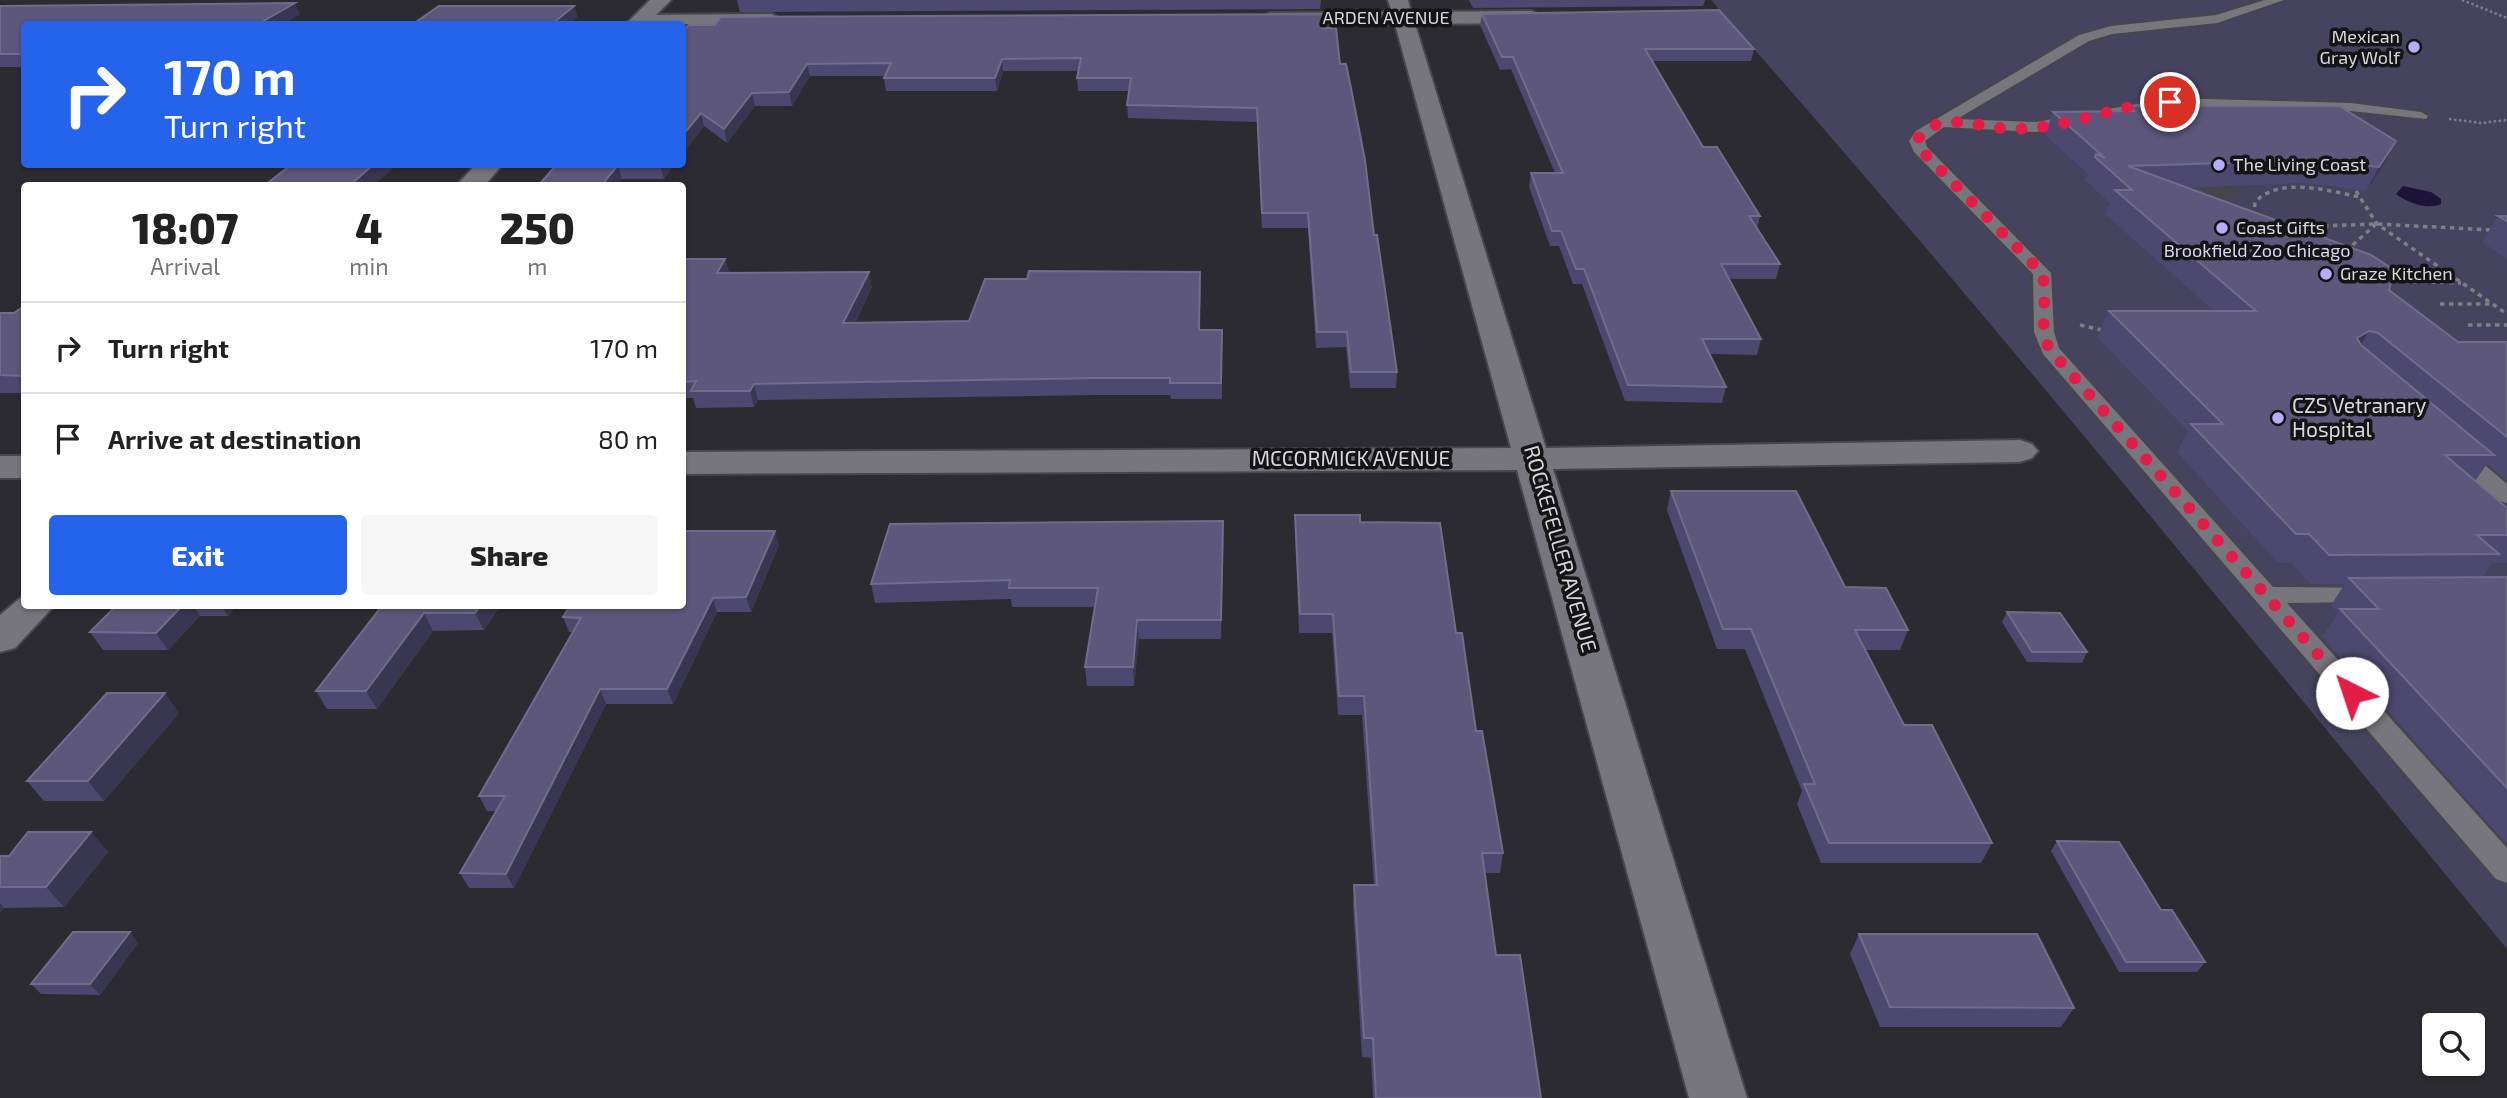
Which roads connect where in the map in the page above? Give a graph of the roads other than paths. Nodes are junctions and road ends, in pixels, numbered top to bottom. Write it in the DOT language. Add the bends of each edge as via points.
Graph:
graph roads {
  1 [pos="661,0"];
  2 [pos="2278,0"];
  3 [pos="1401,9"];
  4 [pos="1549,17"];
  5 [pos="1249,19"];
  6 [pos="796,20"];
  7 [pos="639,21"];
  8 [pos="686,21"];
  9 [pos="2421,116"];
  10 [pos="1943,122"];
  11 [pos="487,168"];
  12 [pos="473,182"];
  13 [pos="2435,435"];
  14 [pos="2020,451"];
  15 [pos="1534,459"];
  16 [pos="686,463"];
  17 [pos="0,467"];
  18 [pos="21,467"];
  19 [pos="2507,496"];
  20 [pos="2400,594"];
  21 [pos="2265,595"];
  22 [pos="31,609"];
  23 [pos="0,638"];
  24 [pos="2507,870"];
  25 [pos="1718,1098"];
  1 -- 7 [label="street"];
  2 -- 10 [label="lane" via="2217,19 2111,30 2084,38"];
  3 -- 4 [label="street, ARDEN AVENUE"];
  3 -- 5 [label="street, ARDEN AVENUE"];
  3 -- 15 [label="street, ROCKEFELLER AVENUE"];
  6 -- 8 [label="street"];
  9 -- 10 [label="lane" via="2351,107 2184,102 2149,103 2012,129"];
  10 -- 21 [label="lane" via="1921,134 1917,141 1920,149 2042,273 2045,340 2050,350"];
  11 -- 12 [label="street"];
  13 -- 19 [label="lane"];
  14 -- 15 [label="street, MCCORMICK AVENUE"];
  15 -- 16 [label="street, MCCORMICK AVENUE"];
  15 -- 25 [label="street, ROCKEFELLER AVENUE"];
  17 -- 18 [label="street"];
  20 -- 21 [label="lane"];
  21 -- 24 [label="lane"];
  22 -- 23 [label="street"];
}
